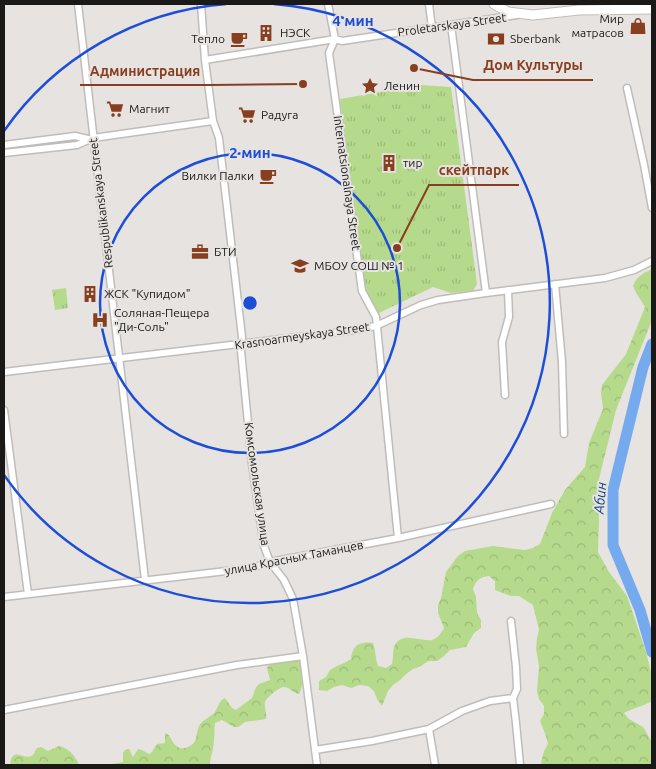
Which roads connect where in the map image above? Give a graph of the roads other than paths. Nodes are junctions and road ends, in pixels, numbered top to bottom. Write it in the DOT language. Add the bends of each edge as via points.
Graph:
graph roads {
  1 [pos="78,4"];
  2 [pos="201,4"];
  3 [pos="328,4"];
  4 [pos="429,4"];
  5 [pos="494,4"];
  6 [pos="580,7"];
  7 [pos="652,9"];
  8 [pos="521,15"];
  9 [pos="451,25"];
  10 [pos="432,28"];
  11 [pos="335,39"];
  12 [pos="205,60"];
  13 [pos="627,88"];
  14 [pos="213,121"];
  15 [pos="90,138"];
  16 [pos="4,145"];
  17 [pos="4,153"];
  18 [pos="652,208"];
  19 [pos="652,261"];
  20 [pos="555,284"];
  21 [pos="508,290"];
  22 [pos="486,293"];
  23 [pos="376,326"];
  24 [pos="242,344"];
  25 [pos="119,359"];
  26 [pos="4,372"];
  27 [pos="505,395"];
  28 [pos="4,410"];
  29 [pos="564,434"];
  30 [pos="552,504"];
  31 [pos="398,538"];
  32 [pos="270,562"];
  33 [pos="145,580"];
  34 [pos="28,594"];
  35 [pos="4,596"];
  36 [pos="511,621"];
  37 [pos="303,656"];
  38 [pos="513,698"];
  39 [pos="4,710"];
  40 [pos="429,729"];
  41 [pos="315,750"];
  42 [pos="317,765"];
  43 [pos="435,765"];
  44 [pos="520,765"];
  1 -- 15 [label="street, Respublikanskaya Street"];
  2 -- 12 [label="street, Комсомольская улица"];
  3 -- 11 [label="street, Internatsionalnaya Street"];
  4 -- 10 [label="street"];
  5 -- 8 [label="main road"];
  6 -- 7 [label="main road"];
  6 -- 8 [label="main road"];
  8 -- 9 [label="street, Proletarskaya Street"];
  9 -- 10 [label="street, Proletarskaya Street"];
  9 -- 22 [label="street"];
  10 -- 11 [label="street, Proletarskaya Street" via="342,41"];
  11 -- 12 [label="street, Proletarskaya Street"];
  11 -- 23 [label="street, Internatsionalnaya Street" via="329,53 362,291 376,317"];
  12 -- 14 [label="street, Комсомольская улица"];
  13 -- 18 [label="street"];
  14 -- 15 [label="street"];
  14 -- 24 [label="street, Комсомольская улица" via="219,138"];
  15 -- 16 [label="street" via="75,136"];
  15 -- 17 [label="street" via="77,145"];
  15 -- 25 [label="street, Respublikanskaya Street"];
  19 -- 20 [label="street, Krasnoarmeyskaya Street" via="605,278"];
  20 -- 21 [label="street, Krasnoarmeyskaya Street"];
  20 -- 29 [label="street"];
  21 -- 22 [label="street, Krasnoarmeyskaya Street"];
  21 -- 27 [label="street" via="509,317 502,342"];
  22 -- 23 [label="street, Krasnoarmeyskaya Street" via="421,305"];
  23 -- 24 [label="street, Krasnoarmeyskaya Street"];
  23 -- 31 [label="street, Internatsionalnaya Street"];
  24 -- 25 [label="street, Krasnoarmeyskaya Street"];
  24 -- 32 [label="street, Комсомольская улица" via="252,464 264,546"];
  25 -- 26 [label="street, Krasnoarmeyskaya Street"];
  25 -- 33 [label="street, Respublikanskaya Street"];
  28 -- 34 [label="street"];
  30 -- 31 [label="street, улица Красных Таманцев"];
  31 -- 32 [label="street, улица Красных Таманцев"];
  32 -- 33 [label="street, улица Красных Таманцев" via="252,568"];
  32 -- 37 [label="street, Комсомольская улица" via="293,599"];
  33 -- 34 [label="street, улица Красных Таманцев"];
  34 -- 35 [label="street, улица Красных Таманцев"];
  36 -- 38 [label="street" via="517,689"];
  37 -- 39 [label="street" via="238,665"];
  37 -- 41 [label="street, Комсомольская улица"];
  38 -- 40 [label="street" via="490,701 462,711"];
  38 -- 44 [label="street"];
  40 -- 41 [label="street"];
  40 -- 43 [label="street"];
  41 -- 42 [label="street, Комсомольская улица"];
}
